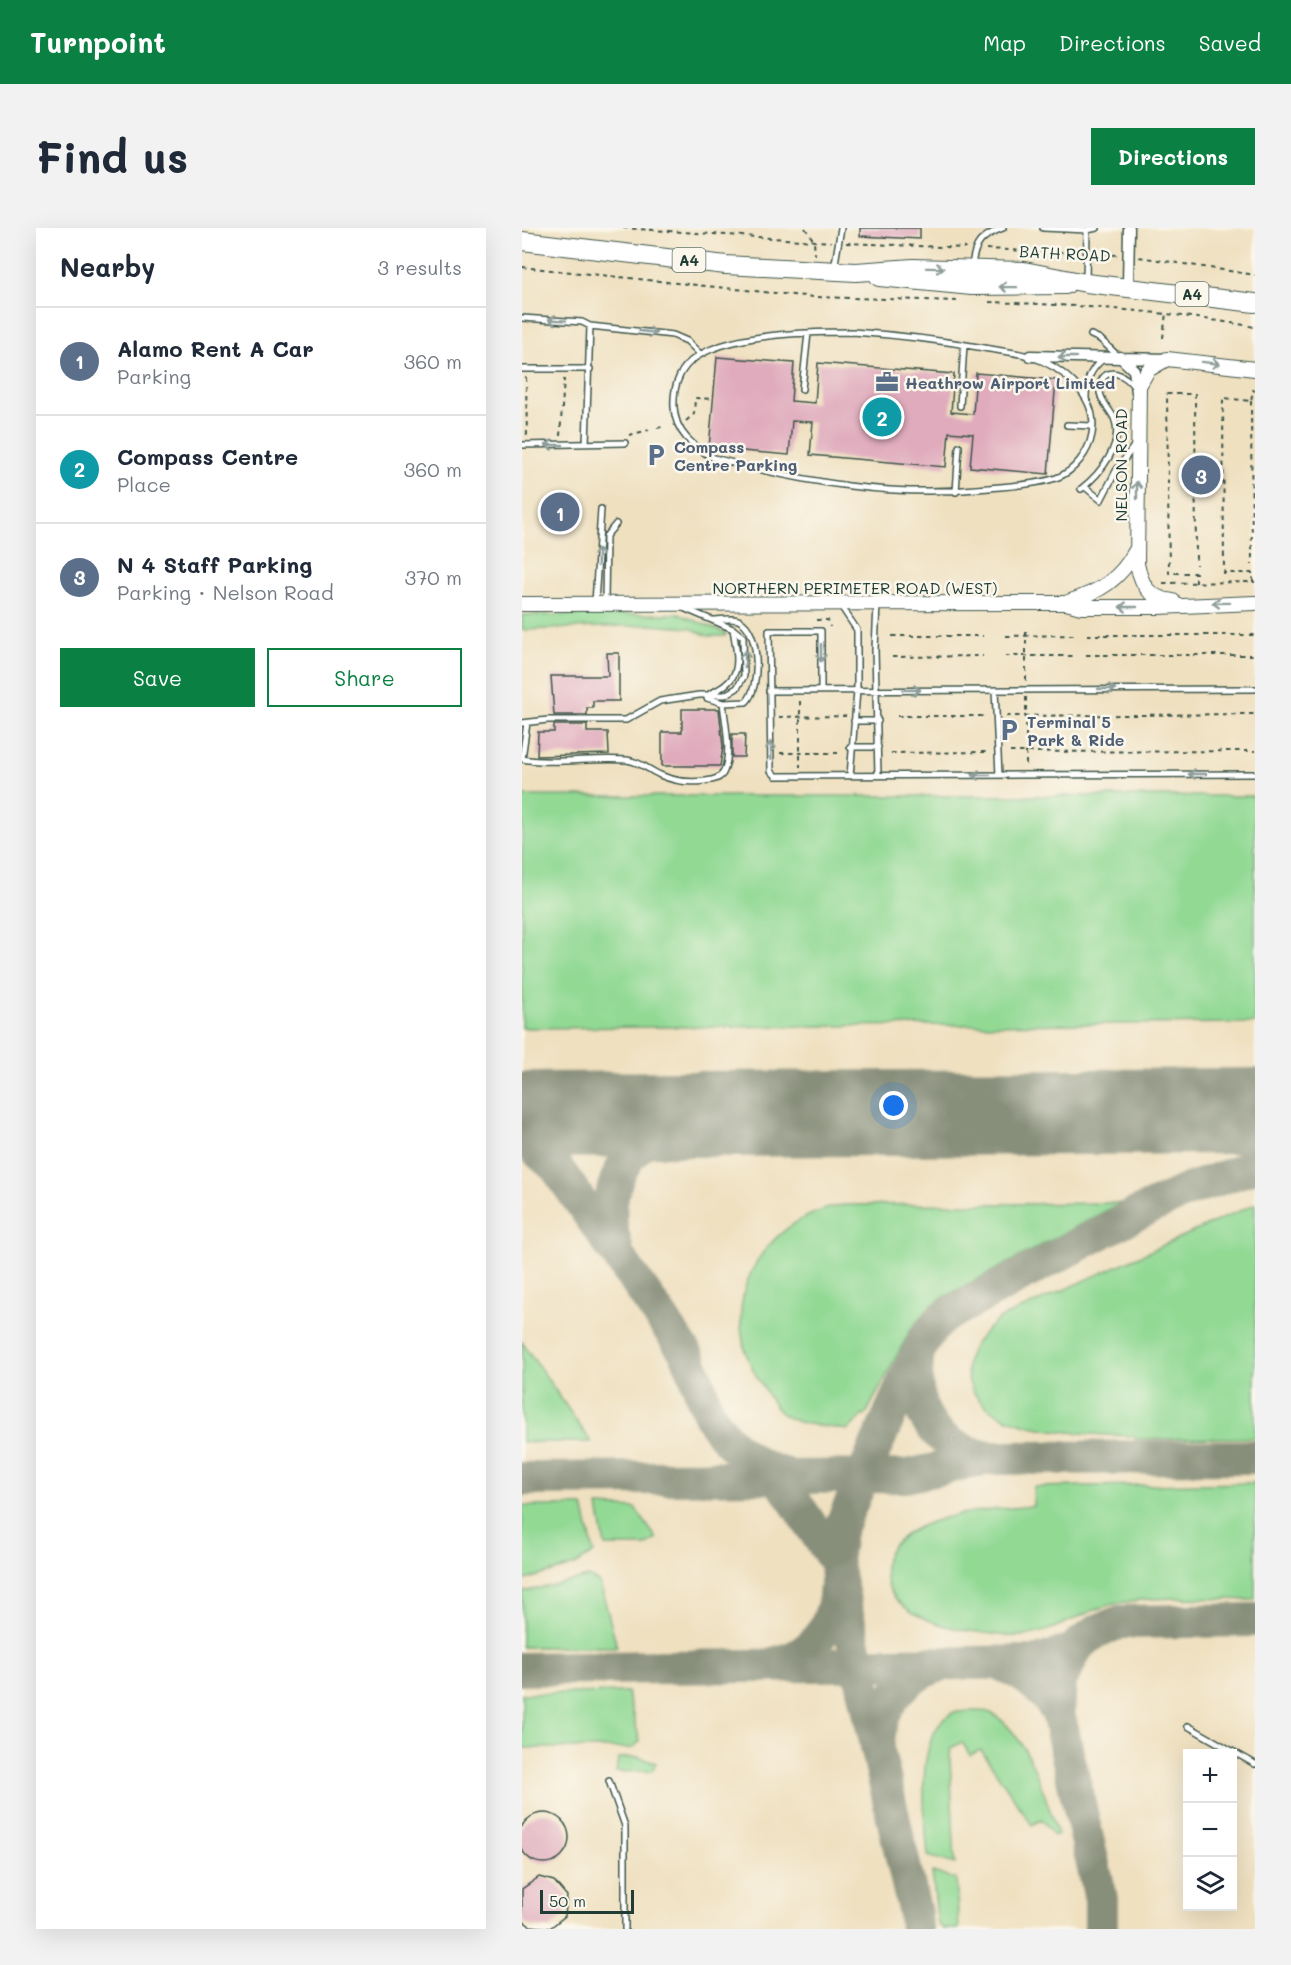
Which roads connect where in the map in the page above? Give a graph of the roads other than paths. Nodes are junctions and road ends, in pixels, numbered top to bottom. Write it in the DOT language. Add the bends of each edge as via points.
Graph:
graph roads {
  1 [pos="841,228"];
  2 [pos="1002,228"];
  3 [pos="1043,228"];
  4 [pos="1097,228"];
  5 [pos="1129,228"];
  6 [pos="1087,230"];
  7 [pos="522,241"];
  8 [pos="825,270"];
  9 [pos="1086,283"];
  10 [pos="969,286"];
  11 [pos="1128,286"];
  12 [pos="1255,303"];
  13 [pos="522,318"];
  14 [pos="590,326"];
  15 [pos="808,333"];
  16 [pos="1091,335"];
  17 [pos="964,345"];
  18 [pos="700,354"];
  19 [pos="1030,356"];
  20 [pos="1105,357"];
  21 [pos="1119,357"];
  22 [pos="1167,359"];
  23 [pos="590,369"];
  24 [pos="1255,369"];
  25 [pos="524,372"];
  26 [pos="802,389"];
  27 [pos="1137,394"];
  28 [pos="1086,398"];
  29 [pos="960,406"];
  30 [pos="1067,425"];
  31 [pos="1093,426"];
  32 [pos="1137,442"];
  33 [pos="625,443"];
  34 [pos="586,444"];
  35 [pos="522,445"];
  36 [pos="959,447"];
  37 [pos="956,492"];
  38 [pos="601,509"];
  39 [pos="616,524"];
  40 [pos="1137,549"];
  41 [pos="877,602"];
  42 [pos="674,603"];
  43 [pos="838,603"];
  44 [pos="1066,603"];
  45 [pos="1255,603"];
  46 [pos="522,604"];
  47 [pos="600,604"];
  48 [pos="1187,604"];
  49 [pos="711,620"];
  50 [pos="1255,689"];
  51 [pos="857,690"];
  52 [pos="876,690"];
  53 [pos="995,690"];
  54 [pos="770,691"];
  55 [pos="821,691"];
  56 [pos="699,695"];
  57 [pos="723,703"];
  58 [pos="854,721"];
  59 [pos="878,721"];
  60 [pos="525,723"];
  61 [pos="850,747"];
  62 [pos="878,747"];
  63 [pos="522,759"];
  64 [pos="1255,774"];
  65 [pos="999,775"];
  66 [pos="850,776"];
  67 [pos="878,776"];
  68 [pos="1188,1726"];
  69 [pos="1255,1764"];
  70 [pos="609,1781"];
  71 [pos="625,1929"];
  1 -- 8 [label="lane"];
  2 -- 10 [label="lane" via="974,249"];
  3 -- 6 [label="lane"];
  4 -- 6 [label="lane"];
  5 -- 11 [label="street"];
  6 -- 9 [label="lane"];
  7 -- 8 [label="highway, BATH ROAD / A4" via="726,265"];
  8 -- 10 [label="highway, BATH ROAD / A4" via="913,268"];
  9 -- 10 [label="highway, BATH ROAD / A4" via="1040,273"];
  9 -- 11 [label="highway, BATH ROAD / A4"];
  11 -- 12 [label="highway, BATH ROAD / A4"];
  14 -- 13 [label="lane, one-way" via="582,322"];
  14 -- 18 [label="lane, one-way" via="674,335"];
  14 -- 23 [label="lane"];
  15 -- 17 [label="lane" via="880,334"];
  15 -- 18 [label="lane" via="748,340"];
  15 -- 26 [label="lane"];
  16 -- 21 [label="lane"];
  17 -- 19 [label="lane"];
  17 -- 29 [label="lane"];
  18 -- 37 [label="lane" via="679,376 674,406 679,430 704,453 834,485 879,491"];
  20 -- 19 [label="street, one-way"];
  19 -- 28 [label="lane" via="1062,373"];
  20 -- 21 [label="street"];
  20 -- 28 [label="lane" via="1088,377"];
  21 -- 22 [label="street"];
  21 -- 27 [label="street" via="1134,370"];
  22 -- 24 [label="street, one-way"];
  22 -- 27 [label="street, NELSON ROAD" via="1145,374"];
  23 -- 25 [label="lane"];
  23 -- 34 [label="lane"];
  27 -- 32 [label="street, NELSON ROAD"];
  27 -- 32 [label="lane" via="1121,374 1109,374 1101,381 1099,392 1115,420 1115,444 1100,471 1083,488 1101,500"];
  28 -- 31 [label="lane"];
  30 -- 31 [label="lane"];
  31 -- 37 [label="lane" via="1080,459 1056,478"];
  40 -- 32 [label="street, NELSON ROAD, one-way"];
  33 -- 34 [label="lane"];
  34 -- 35 [label="lane, one-way"];
  36 -- 37 [label="lane"];
  47 -- 38 [label="lane, one-way"];
  39 -- 47 [label="lane" via="606,536"];
  40 -- 44 [label="street" via="1110,584"];
  40 -- 48 [label="street, NELSON ROAD" via="1140,577 1148,592 1155,598"];
  41 -- 43 [label="street, NORTHERN PERIMETER ROAD (WEST)"];
  41 -- 44 [label="street, NORTHERN PERIMETER ROAD (WEST)"];
  41 -- 52 [label="lane"];
  42 -- 43 [label="street, NORTHERN PERIMETER ROAD (WEST)"];
  42 -- 47 [label="street, NORTHERN PERIMETER ROAD (WEST)"];
  42 -- 49 [label="lane"];
  43 -- 51 [label="lane" via="857,630"];
  48 -- 44 [label="street, NORTHERN PERIMETER ROAD (WEST), one-way" via="1092,607"];
  45 -- 48 [label="street, one-way"];
  46 -- 47 [label="street, NORTHERN PERIMETER ROAD (WEST)"];
  56 -- 49 [label="lane, one-way" via="725,695 737,688 744,676 743,637"];
  49 -- 57 [label="lane" via="739,619 750,628 755,646 753,696 746,702"];
  53 -- 50 [label="lane, one-way"];
  51 -- 52 [label="lane"];
  51 -- 55 [label="lane"];
  51 -- 58 [label="lane"];
  52 -- 53 [label="lane, one-way"];
  52 -- 59 [label="lane"];
  53 -- 65 [label="lane"];
  54 -- 55 [label="lane"];
  54 -- 55 [label="lane, one-way" via="769,631 820,631"];
  66 -- 54 [label="lane, one-way" via="776,776 771,771"];
  56 -- 57 [label="lane"];
  56 -- 60 [label="lane" via="660,701 626,720"];
  57 -- 63 [label="lane" via="726,744 724,771 719,778 696,783 676,780 625,760"];
  58 -- 59 [label="lane"];
  58 -- 61 [label="lane"];
  59 -- 62 [label="lane"];
  60 -- 63 [label="lane"];
  61 -- 62 [label="lane"];
  61 -- 66 [label="lane"];
  62 -- 67 [label="lane"];
  64 -- 65 [label="lane, one-way"];
  65 -- 67 [label="lane, one-way"];
  66 -- 67 [label="lane"];
  68 -- 69 [label="lane"];
  70 -- 71 [label="lane" via="625,1826"];
}
